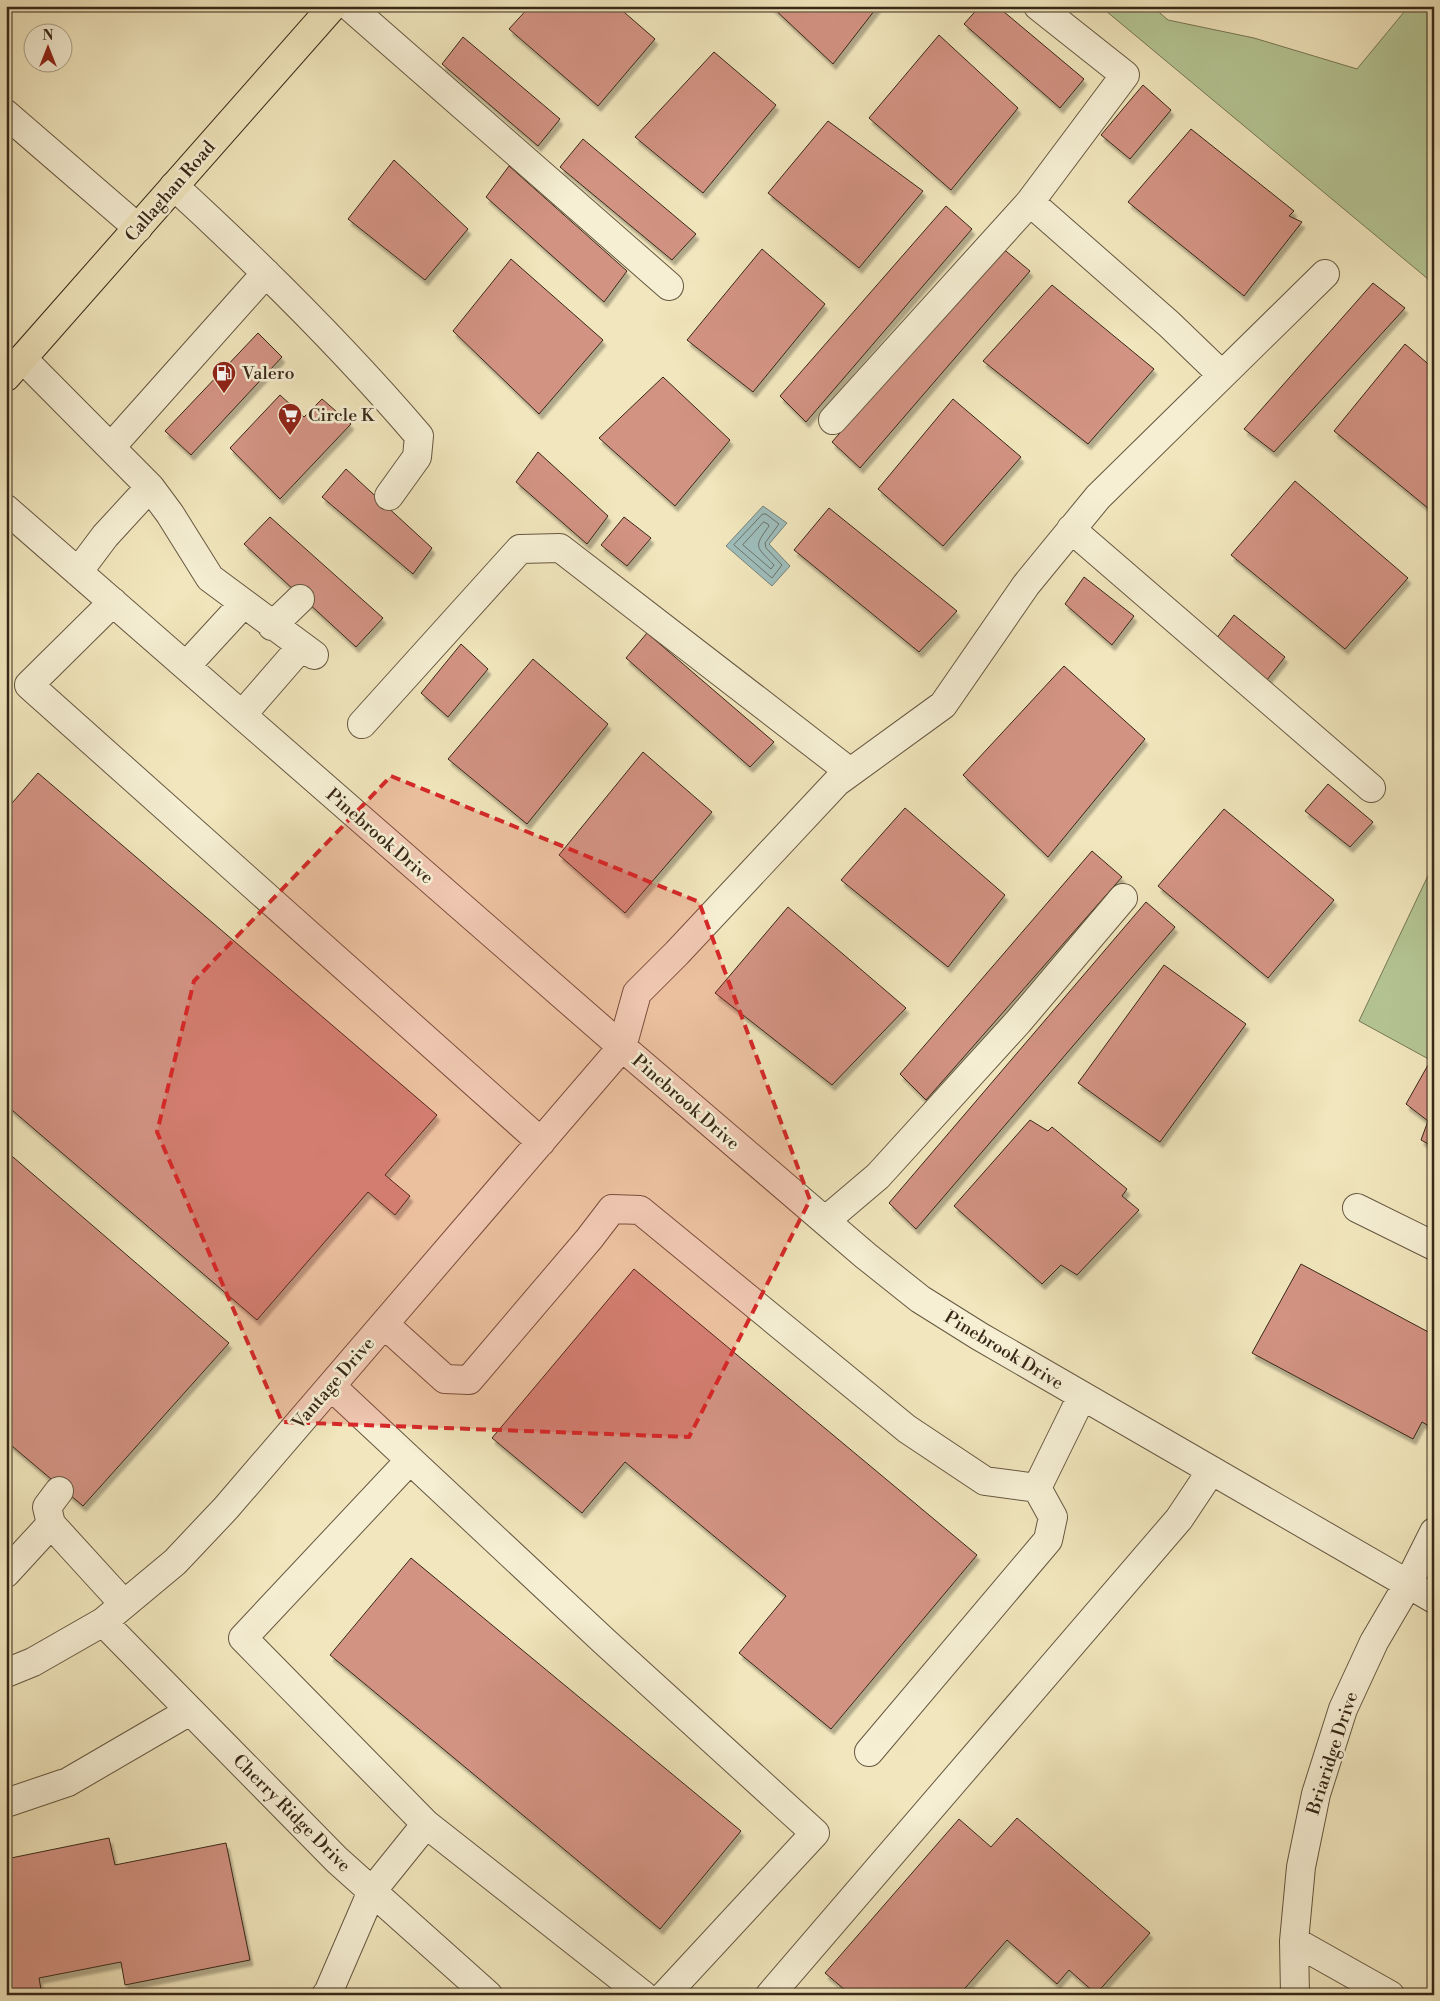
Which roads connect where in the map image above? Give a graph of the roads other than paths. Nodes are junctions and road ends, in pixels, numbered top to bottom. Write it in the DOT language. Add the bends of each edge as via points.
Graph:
graph roads {
  1 [pos="333,6"];
  2 [pos="349,6"];
  3 [pos="1038,6"];
  4 [pos="6,114"];
  5 [pos="174,186"];
  6 [pos="1030,202"];
  7 [pos="138,228"];
  8 [pos="266,273"];
  9 [pos="1325,274"];
  10 [pos="669,286"];
  11 [pos="14,368"];
  12 [pos="1222,375"];
  13 [pos="833,420"];
  14 [pos="110,447"];
  15 [pos="150,487"];
  16 [pos="389,496"];
  17 [pos="6,509"];
  18 [pos="1071,530"];
  19 [pos="78,572"];
  20 [pos="300,599"];
  21 [pos="113,602"];
  22 [pos="243,604"];
  23 [pos="272,626"];
  24 [pos="186,666"];
  25 [pos="242,715"];
  26 [pos="362,724"];
  27 [pos="850,772"];
  28 [pos="1371,788"];
  29 [pos="1123,898"];
  30 [pos="622,1047"];
  31 [pos="540,1142"];
  32 [pos="1357,1208"];
  33 [pos="826,1221"];
  34 [pos="1434,1246"];
  35 [pos="384,1324"];
  36 [pos="331,1386"];
  37 [pos="1082,1396"];
  38 [pos="410,1460"];
  39 [pos="1212,1471"];
  40 [pos="1037,1488"];
  41 [pos="59,1491"];
  42 [pos="51,1524"];
  43 [pos="1434,1532"];
  44 [pos="6,1573"];
  45 [pos="1408,1584"];
  46 [pos="1434,1599"];
  47 [pos="124,1604"];
  48 [pos="103,1622"];
  49 [pos="6,1673"];
  50 [pos="190,1711"];
  51 [pos="869,1752"];
  52 [pos="6,1803"];
  53 [pos="426,1824"];
  54 [pos="372,1891"];
  55 [pos="1294,1941"];
  56 [pos="328,1994"];
  57 [pos="488,1995"];
  58 [pos="643,1995"];
  59 [pos="665,1995"];
  60 [pos="770,1995"];
  61 [pos="1295,1995"];
  62 [pos="1390,1995"];
  1 -- 5 [label="main road, Callaghan Road"];
  2 -- 10 [label="street"];
  3 -- 6 [label="street" via="1124,75"];
  4 -- 7 [label="street"];
  5 -- 7 [label="main road, Callaghan Road"];
  5 -- 8 [label="street"];
  6 -- 12 [label="street"];
  6 -- 13 [label="street"];
  7 -- 11 [label="main road, Callaghan Road"];
  8 -- 14 [label="street"];
  8 -- 16 [label="street" via="378,388 419,436 417,457"];
  9 -- 12 [label="street"];
  11 -- 14 [label="street"];
  12 -- 18 [label="street" via="1098,497"];
  14 -- 15 [label="street"];
  15 -- 19 [label="street"];
  15 -- 22 [label="street" via="210,578"];
  17 -- 19 [label="street, Pinebrook Drive"];
  18 -- 27 [label="street" via="1026,585 943,705"];
  18 -- 28 [label="street"];
  19 -- 21 [label="street, Pinebrook Drive"];
  20 -- 23 [label="street"];
  21 -- 24 [label="street, Pinebrook Drive"];
  21 -- 31 [label="street" via="29,685"];
  22 -- 23 [label="street"];
  22 -- 24 [label="street"];
  23 -- 25 [label="street" via="308,651"];
  24 -- 25 [label="street, Pinebrook Drive"];
  25 -- 30 [label="street, Pinebrook Drive"];
  26 -- 27 [label="street" via="520,550 560,548"];
  27 -- 30 [label="street" via="637,993"];
  29 -- 33 [label="street" via="1018,1022 878,1176"];
  30 -- 31 [label="street, Vantage Drive"];
  30 -- 33 [label="street, Pinebrook Drive"];
  31 -- 35 [label="street, Vantage Drive"];
  32 -- 34 [label="street"];
  33 -- 37 [label="street, Pinebrook Drive" via="920,1299"];
  35 -- 36 [label="street, Vantage Drive"];
  35 -- 40 [label="street" via="445,1379 469,1380 612,1209 640,1210 907,1429 985,1481"];
  36 -- 38 [label="street"];
  36 -- 47 [label="street, Vantage Drive" via="213,1522 175,1562"];
  37 -- 39 [label="street, Pinebrook Drive"];
  37 -- 40 [label="street"];
  38 -- 53 [label="street" via="243,1638"];
  38 -- 59 [label="street" via="815,1833"];
  39 -- 45 [label="street, Pinebrook Drive"];
  39 -- 60 [label="street" via="1173,1527"];
  40 -- 51 [label="street" via="1053,1517 1048,1540"];
  41 -- 42 [label="street" via="47,1507"];
  42 -- 44 [label="street"];
  42 -- 47 [label="street"];
  43 -- 45 [label="street, Briaridge Drive"];
  45 -- 46 [label="street, Pinebrook Drive"];
  45 -- 55 [label="street, Briaridge Drive" via="1374,1642 1344,1709 1316,1794 1301,1867"];
  47 -- 48 [label="street, Vantage Drive"];
  48 -- 49 [label="street, Vantage Drive" via="33,1662"];
  48 -- 50 [label="street, Cherry Ridge Drive"];
  50 -- 52 [label="street" via="68,1782"];
  50 -- 54 [label="street, Cherry Ridge Drive" via="337,1860"];
  53 -- 54 [label="street"];
  53 -- 58 [label="street"];
  54 -- 56 [label="street"];
  54 -- 57 [label="street, Cherry Ridge Drive"];
  55 -- 61 [label="street, Briaridge Drive"];
  55 -- 62 [label="street"];
}
